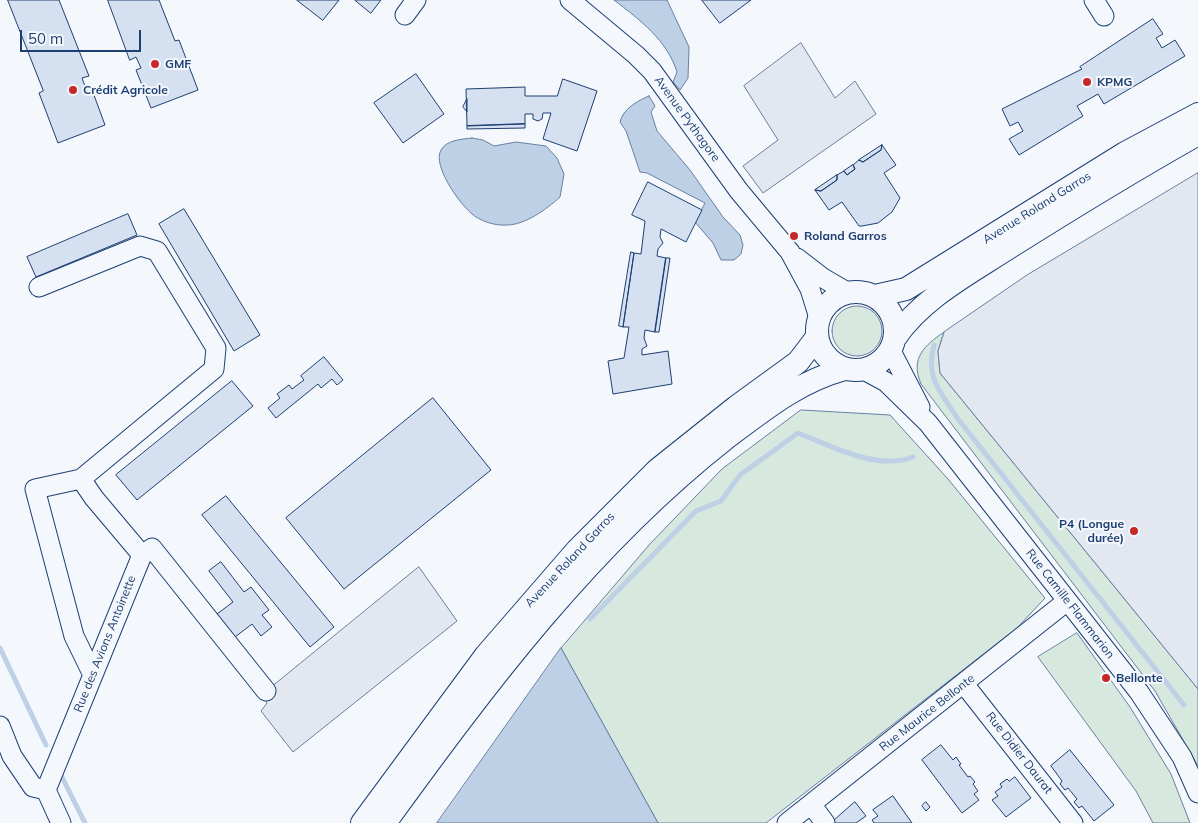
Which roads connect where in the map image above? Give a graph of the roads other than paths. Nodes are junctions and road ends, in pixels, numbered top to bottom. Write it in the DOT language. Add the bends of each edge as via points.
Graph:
graph roads {
  1 [pos="416,0"];
  2 [pos="570,0"];
  3 [pos="1094,0"];
  4 [pos="404,15"];
  5 [pos="1104,16"];
  6 [pos="1198,114"];
  7 [pos="1198,134"];
  8 [pos="790,252"];
  9 [pos="40,287"];
  10 [pos="847,292"];
  11 [pos="876,296"];
  12 [pos="818,327"];
  13 [pos="893,344"];
  14 [pos="855,369"];
  15 [pos="928,423"];
  16 [pos="81,478"];
  17 [pos="142,555"];
  18 [pos="1067,602"];
  19 [pos="93,675"];
  20 [pos="964,684"];
  21 [pos="266,691"];
  22 [pos="0,726"];
  23 [pos="46,790"];
  24 [pos="1198,793"];
  25 [pos="811,804"];
  26 [pos="61,823"];
  27 [pos="362,823"];
  28 [pos="386,823"];
  29 [pos="787,823"];
  30 [pos="825,823"];
  31 [pos="1073,823"];
  1 -- 4 [label="street"];
  2 -- 8 [label="street, Avenue Pythagore" via="652,71 739,191"];
  3 -- 5 [label="street"];
  6 -- 11 [label="main road, Avenue Roland Garros" via="1125,154 906,289"];
  7 -- 13 [label="main road, Avenue Roland Garros" via="976,269 918,309"];
  8 -- 10 [label="street, Avenue Pythagore"];
  8 -- 12 [label="street, Avenue Pythagore" via="810,289"];
  9 -- 16 [label="street" via="140,246 157,251 216,348 214,369"];
  10 -- 11 [label="main road"];
  10 -- 12 [label="main road" via="830,302"];
  11 -- 13 [label="main road" via="892,314 896,326"];
  12 -- 14 [label="main road" via="827,357"];
  12 -- 27 [label="main road, Avenue Roland Garros" via="798,362 657,470 577,550 486,655"];
  13 -- 14 [label="main road" via="884,359"];
  13 -- 15 [label="street, Rue Camille Flammarion"];
  14 -- 15 [label="street, Rue Camille Flammarion" via="886,382"];
  14 -- 28 [label="main road, Avenue Roland Garros" via="812,379 756,415 662,492 614,539 508,657"];
  15 -- 18 [label="street, Rue Camille Flammarion"];
  16 -- 17 [label="street"];
  16 -- 19 [label="street" via="35,489 74,636"];
  17 -- 19 [label="street, Rue des Avions Antoinette"];
  17 -- 21 [label="street" via="152,548"];
  18 -- 20 [label="street, Rue Maurice Bellonte"];
  18 -- 24 [label="street, Rue Camille Flammarion" via="1139,692 1182,757"];
  19 -- 23 [label="street, Rue des Avions Antoinette"];
  20 -- 25 [label="street, Rue Maurice Bellonte"];
  20 -- 31 [label="street, Rue Didier Daurat"];
  22 -- 23 [label="street" via="12,756 33,787"];
  23 -- 26 [label="street"];
  25 -- 29 [label="street, Rue Maurice Bellonte"];
  25 -- 30 [label="street"];
}
